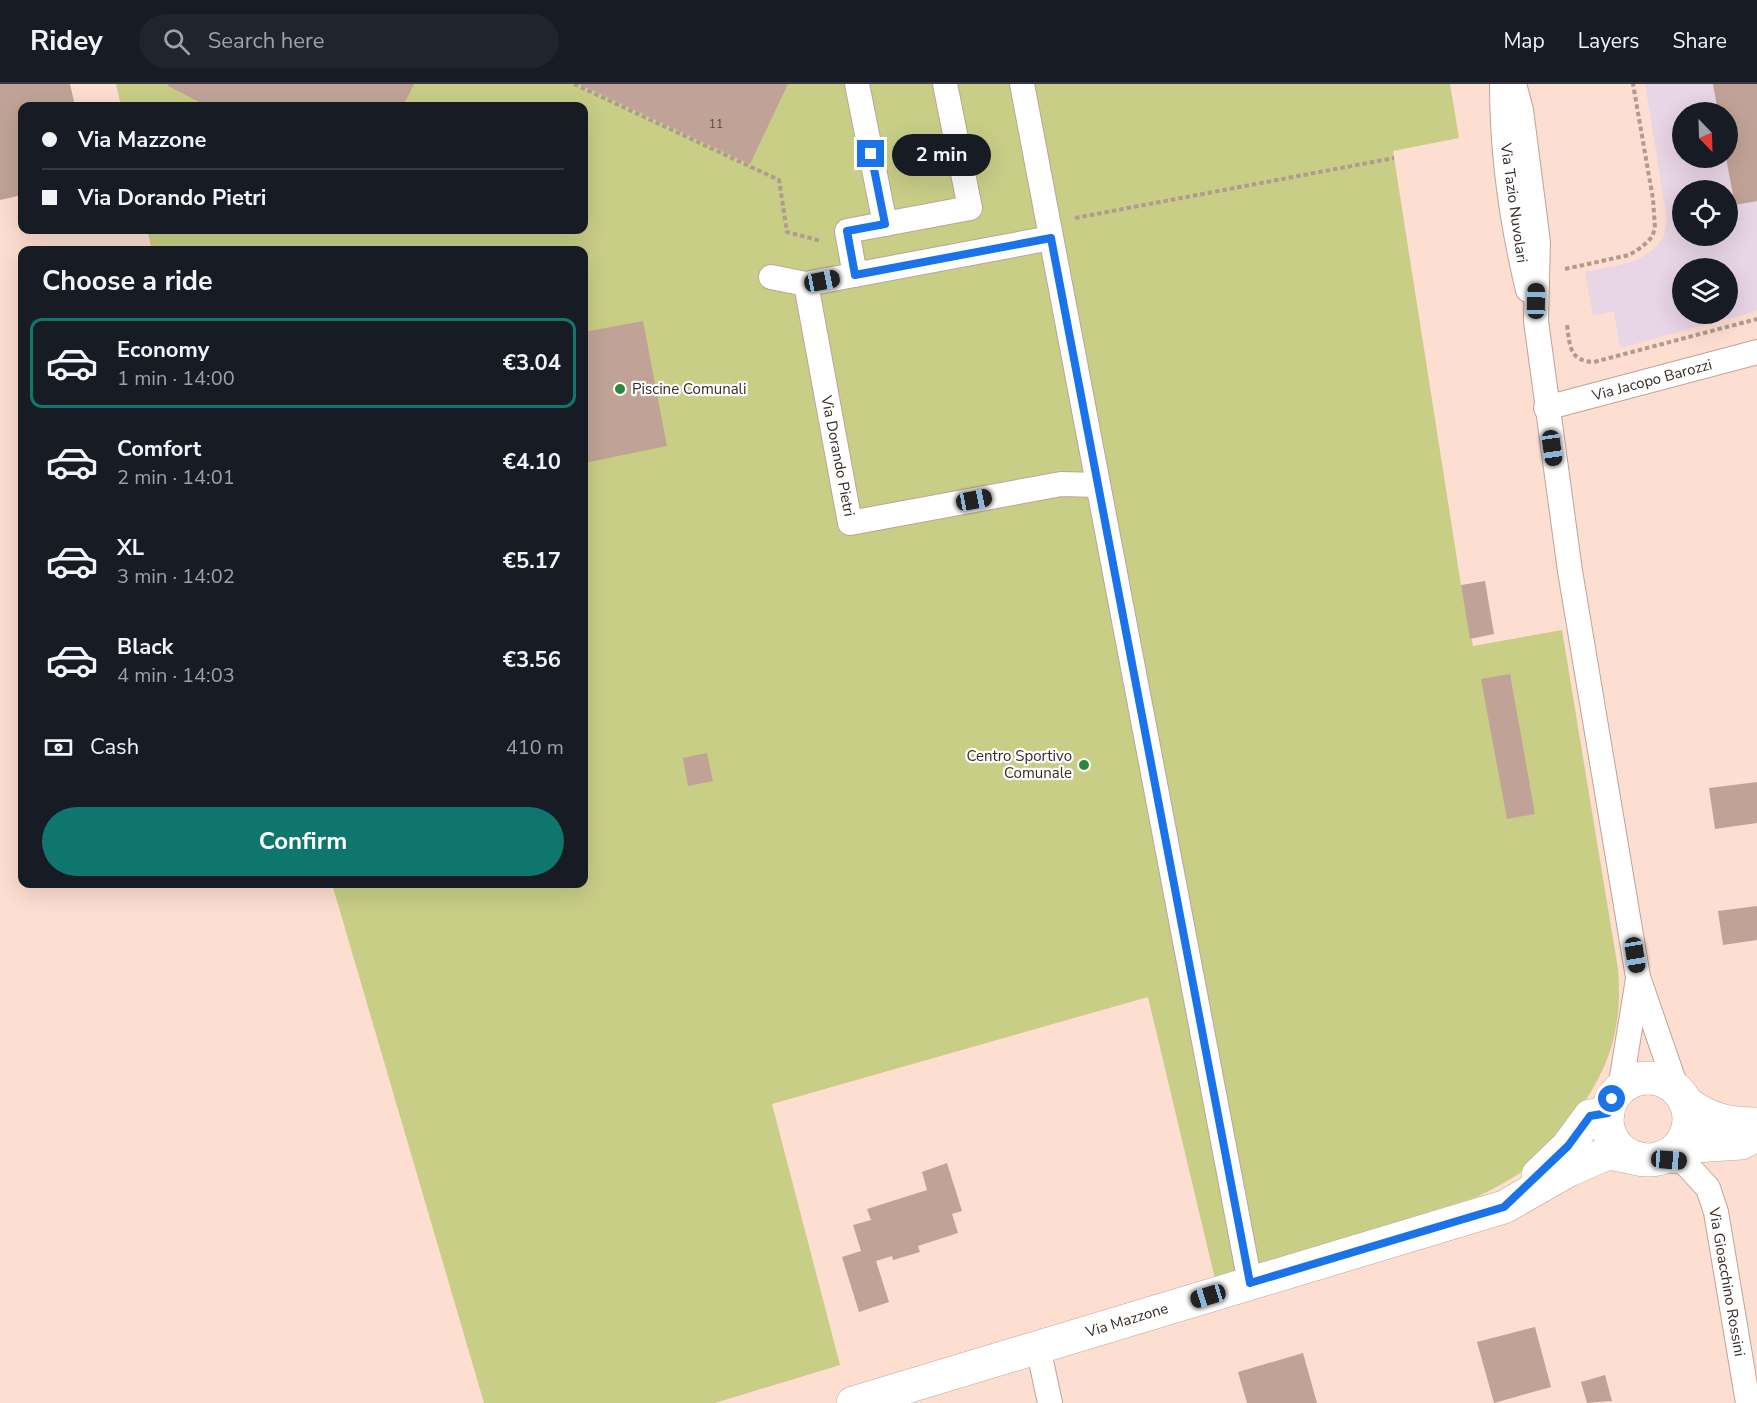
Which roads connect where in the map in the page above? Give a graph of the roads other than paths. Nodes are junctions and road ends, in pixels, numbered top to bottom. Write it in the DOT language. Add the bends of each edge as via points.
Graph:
graph roads {
  1 [pos="856,84"];
  2 [pos="945,84"];
  3 [pos="1022,84"];
  4 [pos="1502,84"];
  5 [pos="1514,84"];
  6 [pos="885,224"];
  7 [pos="1051,238"];
  8 [pos="855,275"];
  9 [pos="771,277"];
  10 [pos="806,284"];
  11 [pos="1536,321"];
  12 [pos="1757,352"];
  13 [pos="1546,408"];
  14 [pos="1098,485"];
  15 [pos="1638,976"];
  16 [pos="1682,1096"];
  17 [pos="1614,1101"];
  18 [pos="1757,1124"];
  19 [pos="1757,1135"];
  20 [pos="1652,1159"];
  21 [pos="1504,1207"];
  22 [pos="1250,1283"];
  23 [pos="1038,1347"];
  24 [pos="853,1403"];
  25 [pos="1050,1403"];
  26 [pos="1748,1403"];
  1 -- 6 [label="street"];
  2 -- 6 [label="street" via="970,208"];
  3 -- 7 [label="street"];
  4 -- 11 [label="street, Via Tazio Nuvolari" via="1517,243"];
  5 -- 11 [label="street" via="1521,110 1538,242"];
  6 -- 8 [label="street" via="847,231"];
  7 -- 8 [label="street"];
  7 -- 14 [label="street"];
  8 -- 10 [label="street"];
  9 -- 10 [label="street"];
  10 -- 14 [label="street, Via Dorando Pietri" via="850,523 1061,484"];
  11 -- 13 [label="street"];
  12 -- 13 [label="street, Via Jacopo Barozzi"];
  13 -- 15 [label="street"];
  14 -- 22 [label="street"];
  15 -- 16 [label="street"];
  15 -- 17 [label="street"];
  16 -- 17 [label="main road, Via Mazzone" via="1667,1083 1649,1078 1631,1082"];
  16 -- 18 [label="main road, Via Mazzone" via="1715,1120"];
  16 -- 20 [label="main road" via="1689,1116 1683,1142 1673,1152"];
  17 -- 20 [label="main road" via="1608,1125 1611,1137 1629,1155"];
  17 -- 21 [label="main road, Via Mazzone" via="1590,1116 1568,1146"];
  19 -- 20 [label="main road" via="1741,1143 1694,1146"];
  20 -- 21 [label="main road, Via Mazzone" via="1608,1153"];
  20 -- 26 [label="street, Via Gioacchino Rossini" via="1683,1161 1708,1188 1716,1212"];
  21 -- 22 [label="main road, Via Mazzone"];
  22 -- 23 [label="main road, Via Mazzone"];
  23 -- 24 [label="main road, Via Mazzone"];
  23 -- 25 [label="street"];
}
